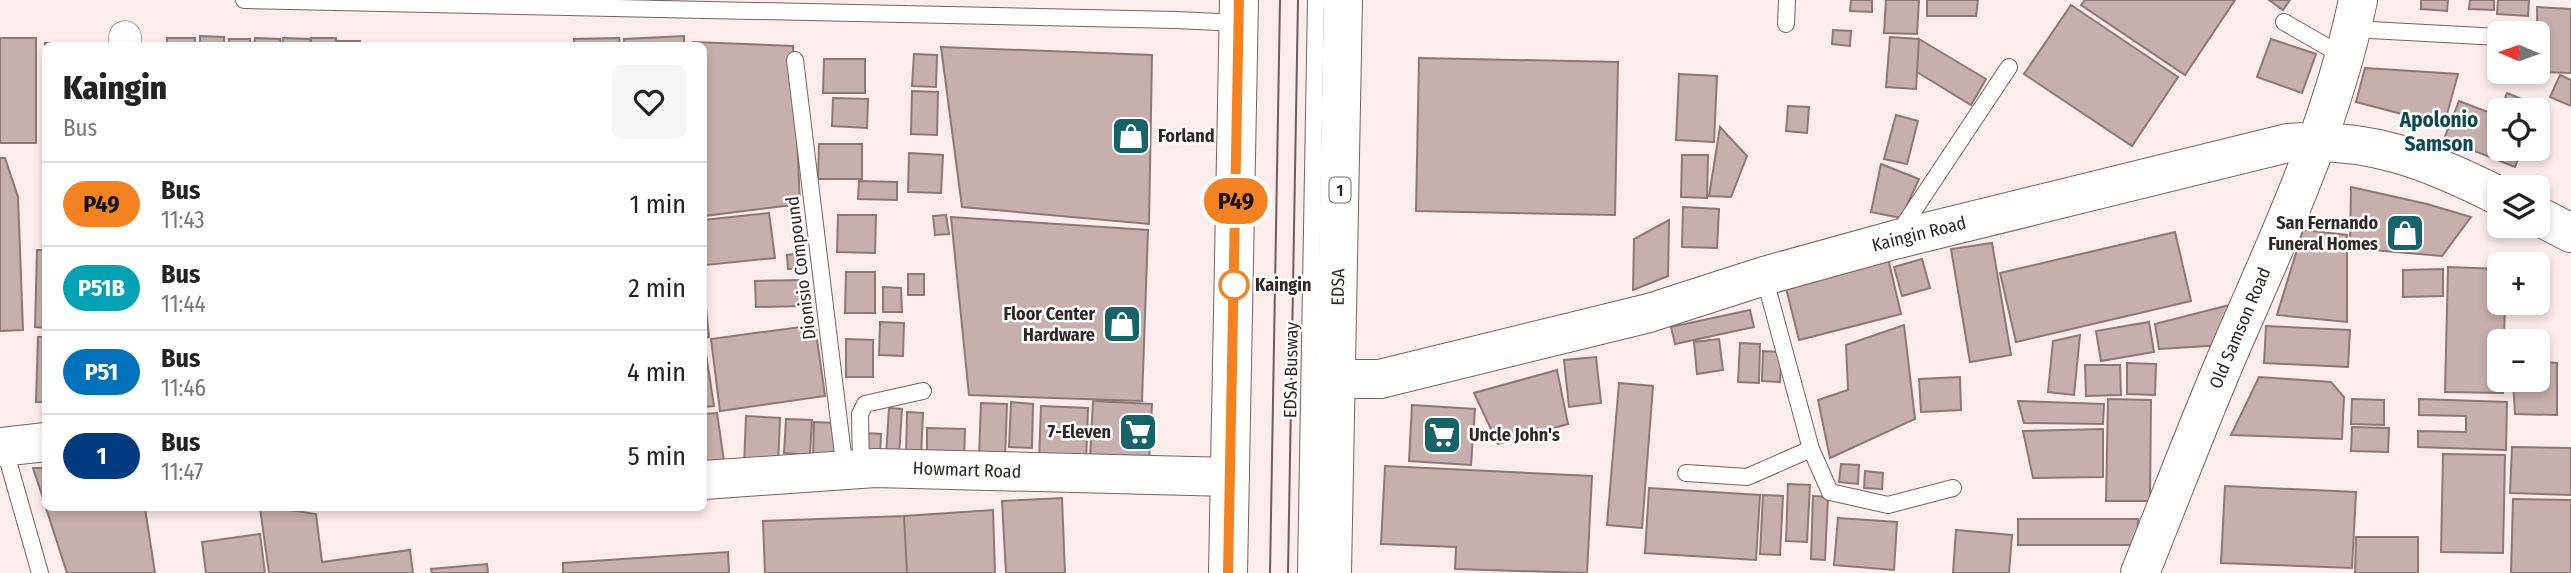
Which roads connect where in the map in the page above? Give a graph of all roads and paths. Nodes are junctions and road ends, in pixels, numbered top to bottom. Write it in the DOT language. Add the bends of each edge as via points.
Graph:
graph roads {
  1 [pos="244,0"];
  2 [pos="1316,0"];
  3 [pos="1343,0"];
  4 [pos="1787,0"];
  5 [pos="1239,12"];
  6 [pos="2284,22"];
  7 [pos="1786,24"];
  8 [pos="2352,29"];
  9 [pos="2487,36"];
  10 [pos="795,60"];
  11 [pos="2009,67"];
  12 [pos="2318,141"];
  13 [pos="2487,190"];
  14 [pos="2550,222"];
  15 [pos="2571,233"];
  16 [pos="1894,240"];
  17 [pos="1764,276"];
  18 [pos="1336,379"];
  19 [pos="923,391"];
  20 [pos="42,442"];
  21 [pos="1,443"];
  22 [pos="1811,449"];
  23 [pos="853,470"];
  24 [pos="1686,473"];
  25 [pos="1230,477"];
  26 [pos="707,480"];
  27 [pos="1953,488"];
  28 [pos="40,573"];
  29 [pos="1228,573"];
  30 [pos="1306,573"];
  31 [pos="1332,573"];
  32 [pos="2140,573"];
  1 -- 5 [label="lane" via="1177,20"];
  2 -- 30 [label="lane, EDSA Busway"];
  3 -- 18 [label="main road, EDSA / 1"];
  4 -- 7 [label="lane"];
  5 -- 25 [label="main road"];
  6 -- 8 [label="lane"];
  8 -- 9 [label="lane"];
  8 -- 12 [label="main road, Old Samson Road"];
  10 -- 23 [label="lane, Dionisio Compound"];
  11 -- 16 [label="lane"];
  12 -- 13 [label="main road, Kaingin Road" via="2358,143 2396,152"];
  12 -- 16 [label="main road, Kaingin Road" via="2271,146"];
  12 -- 32 [label="main road, Old Samson Road"];
  14 -- 15 [label="main road"];
  16 -- 17 [label="main road, Kaingin Road"];
  17 -- 18 [label="main road, Kaingin Road" via="1648,313 1380,379"];
  17 -- 22 [label="lane"];
  18 -- 31 [label="main road, EDSA / 1"];
  19 -- 23 [label="lane" via="865,404"];
  20 -- 21 [label="main road"];
  21 -- 28 [label="lane"];
  22 -- 24 [label="lane" via="1747,477"];
  22 -- 27 [label="lane" via="1830,492 1888,505"];
  23 -- 25 [label="main road, Howmart Road"];
  23 -- 26 [label="main road, Howmart Road"];
  25 -- 29 [label="main road"];
}
